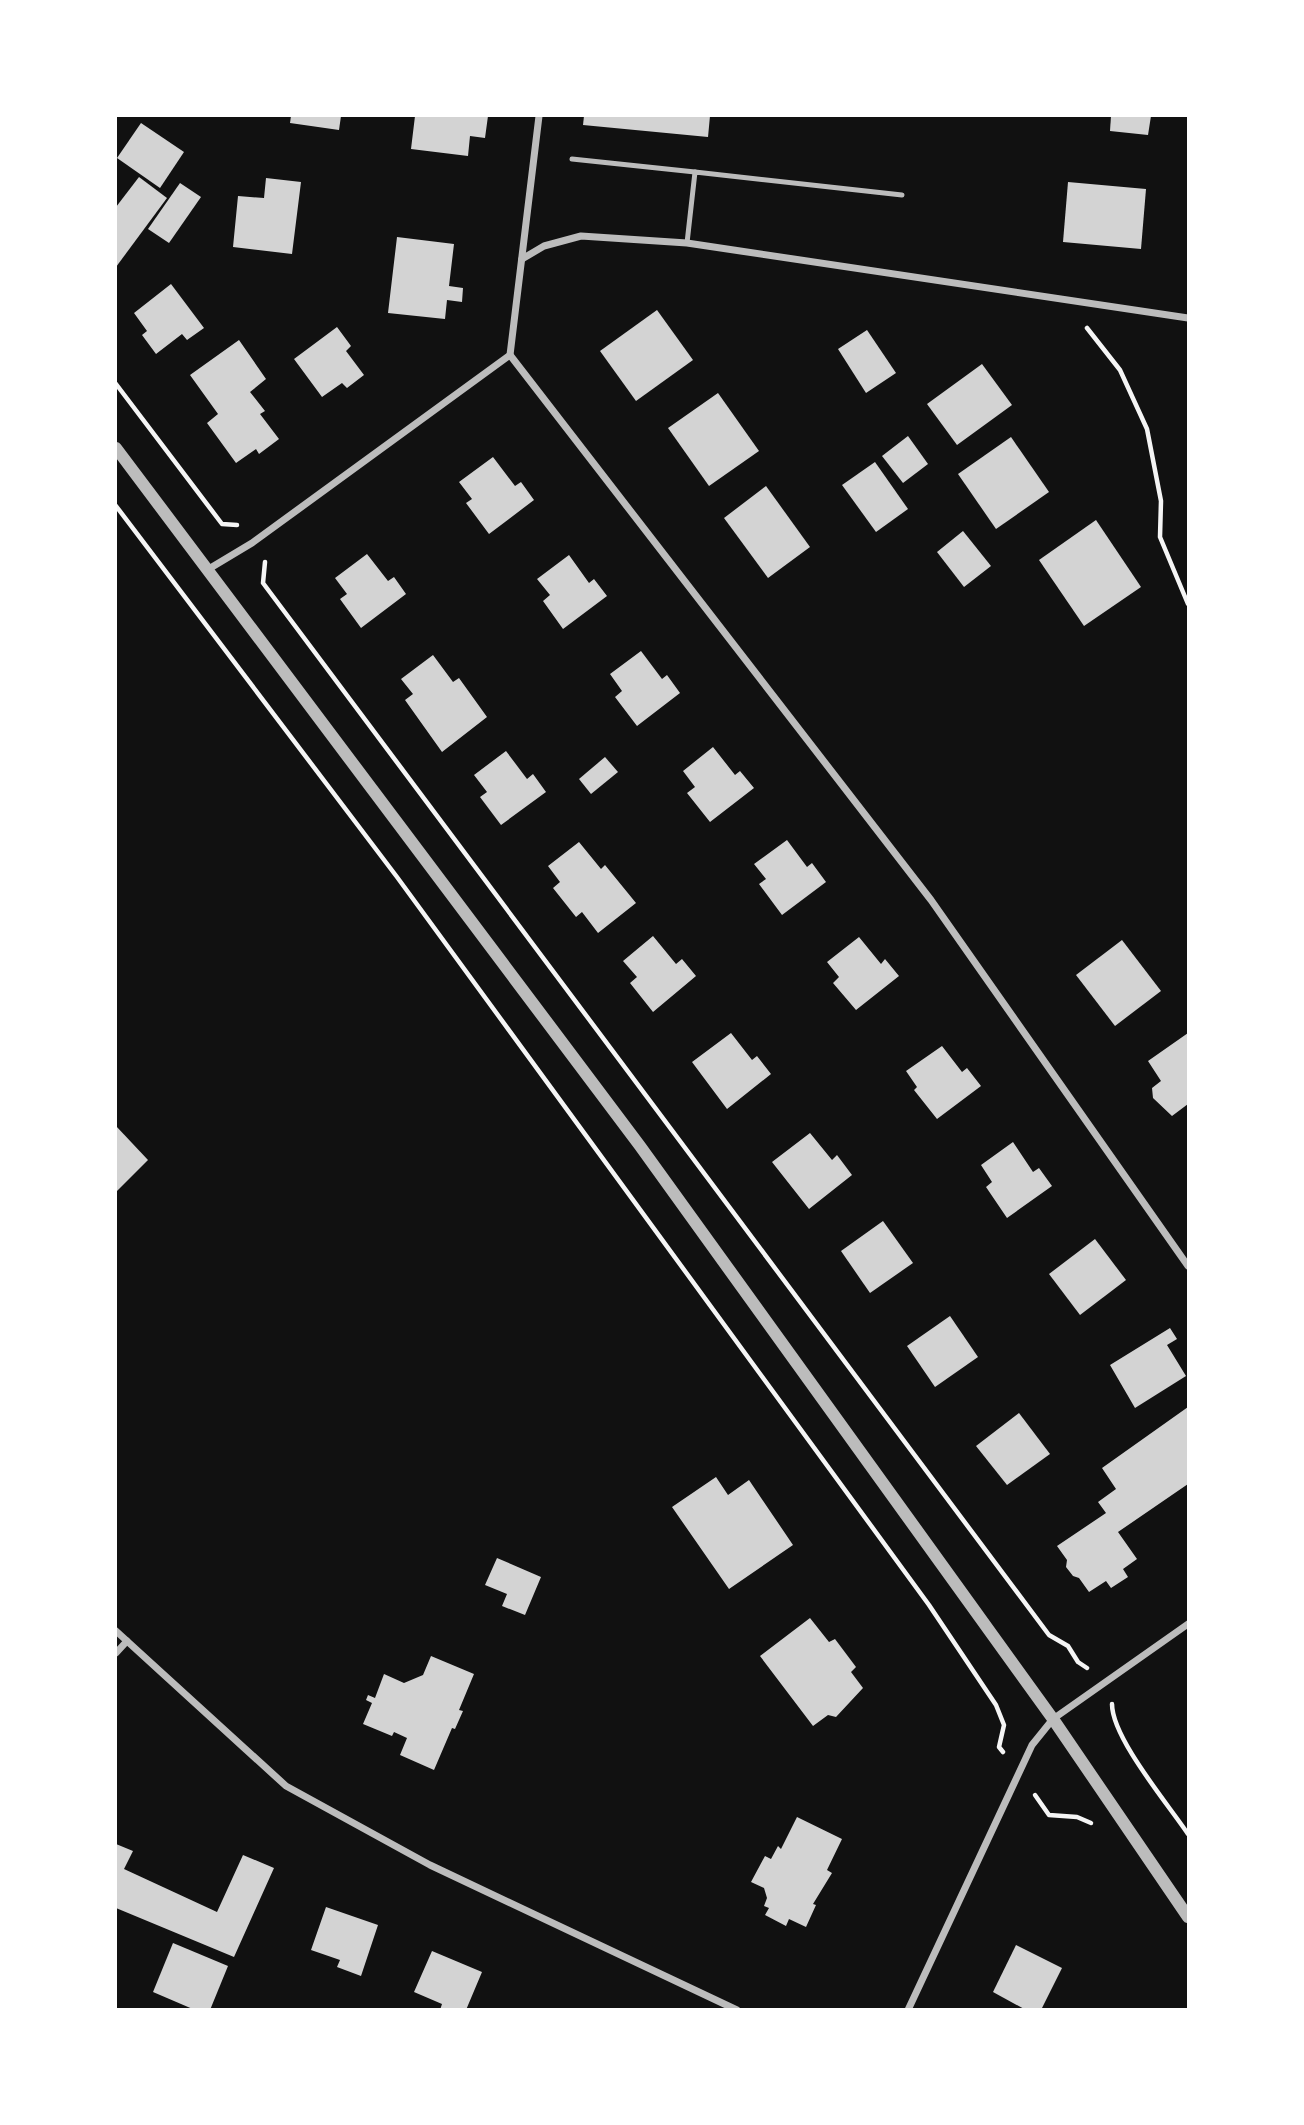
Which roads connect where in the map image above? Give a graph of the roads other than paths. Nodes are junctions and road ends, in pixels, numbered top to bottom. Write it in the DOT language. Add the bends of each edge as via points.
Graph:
graph roads {
  1 [pos="539,116"];
  2 [pos="572,159"];
  3 [pos="695,172"];
  4 [pos="902,195"];
  5 [pos="687,243"];
  6 [pos="522,260"];
  7 [pos="1188,318"];
  8 [pos="510,355"];
  9 [pos="116,448"];
  10 [pos="207,570"];
  11 [pos="1188,1266"];
  12 [pos="1188,1624"];
  13 [pos="116,1631"];
  14 [pos="127,1641"];
  15 [pos="116,1653"];
  16 [pos="1053,1719"];
  17 [pos="1188,1917"];
  18 [pos="737,2010"];
  19 [pos="908,2010"];
  1 -- 6 [label="street"];
  2 -- 3 [label="lane"];
  3 -- 4 [label="lane"];
  3 -- 5 [label="lane"];
  5 -- 6 [label="street" via="582,236 544,246"];
  5 -- 7 [label="street"];
  6 -- 8 [label="street"];
  8 -- 10 [label="street" via="252,543"];
  8 -- 11 [label="street" via="931,900"];
  9 -- 10 [label="street"];
  10 -- 16 [label="street" via="640,1146"];
  12 -- 16 [label="street"];
  13 -- 14 [label="street"];
  14 -- 15 [label="street"];
  14 -- 18 [label="street" via="286,1786 430,1865"];
  16 -- 17 [label="street"];
  16 -- 19 [label="street" via="1032,1745"];
}
